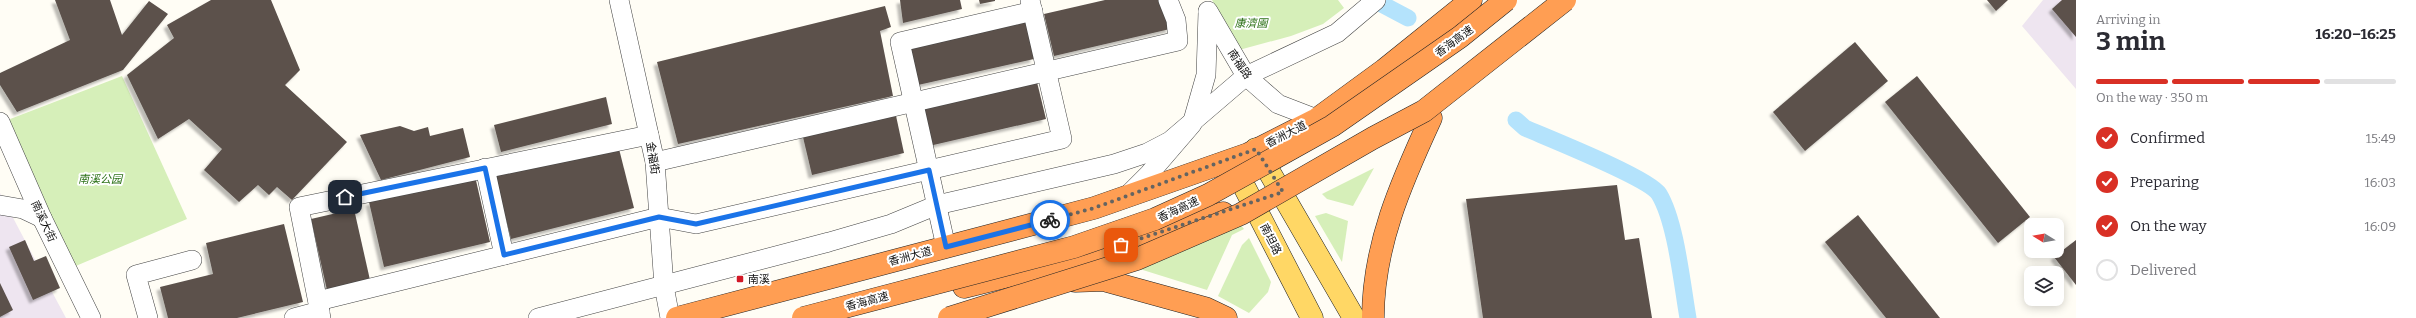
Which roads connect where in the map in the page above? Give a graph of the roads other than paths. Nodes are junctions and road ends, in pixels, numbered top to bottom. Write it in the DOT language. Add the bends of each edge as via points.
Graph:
graph roads {
  1 [pos="619,0"];
  2 [pos="1168,0"];
  3 [pos="1376,0"];
  4 [pos="1471,0"];
  5 [pos="1506,0"];
  6 [pos="1565,0"];
  7 [pos="1578,0"];
  8 [pos="1032,6"];
  9 [pos="1206,6"];
  10 [pos="1046,72"];
  11 [pos="1246,76"];
  12 [pos="913,102"];
  13 [pos="1431,118"];
  14 [pos="1317,119"];
  15 [pos="0,122"];
  16 [pos="1192,124"];
  17 [pos="649,135"];
  18 [pos="1256,149"];
  19 [pos="1230,160"];
  20 [pos="655,162"];
  21 [pos="485,168"];
  22 [pos="929,170"];
  23 [pos="1283,192"];
  24 [pos="1126,197"];
  25 [pos="1253,202"];
  26 [pos="0,204"];
  27 [pos="936,205"];
  28 [pos="659,217"];
  29 [pos="42,218"];
  30 [pos="946,247"];
  31 [pos="504,255"];
  32 [pos="192,260"];
  33 [pos="971,285"];
  34 [pos="664,286"];
  35 [pos="320,310"];
  36 [pos="91,318"];
  37 [pos="148,318"];
  38 [pos="294,318"];
  39 [pos="538,318"];
  40 [pos="670,318"];
  41 [pos="676,318"];
  42 [pos="803,318"];
  43 [pos="842,318"];
  44 [pos="949,318"];
  45 [pos="1226,318"];
  46 [pos="1312,318"];
  47 [pos="1354,318"];
  48 [pos="1373,318"];
  1 -- 17 [label="street, 金福街"];
  2 -- 10 [label="street" via="1176,20 1178,41"];
  3 -- 11 [label="street" via="1337,33"];
  4 -- 14 [label="highway, 香洲大道" via="1384,70"];
  5 -- 42 [label="highway, 香海高速, bridge" via="1460,38 1332,126 1208,195 1155,220 1074,247"];
  6 -- 44 [label="highway, bridge" via="1424,111 1241,214 1137,259"];
  7 -- 13 [label="highway"];
  8 -- 10 [label="street"];
  8 -- 12 [label="street" via="900,42"];
  9 -- 11 [label="street, 南福路"];
  9 -- 16 [label="street" via="1206,75"];
  10 -- 12 [label="street"];
  10 -- 22 [label="street" via="1062,139"];
  11 -- 14 [label="street, 南福路" via="1278,104"];
  11 -- 16 [label="street"];
  12 -- 20 [label="street"];
  12 -- 22 [label="street"];
  13 -- 23 [label="highway" via="1324,176"];
  13 -- 48 [label="highway" via="1400,185 1384,234 1373,295"];
  14 -- 18 [label="highway, 香洲大道"];
  15 -- 29 [label="street, 南溪大街"];
  16 -- 24 [label="street"];
  16 -- 27 [label="street" via="1170,142 1114,164"];
  17 -- 20 [label="street, 金福街"];
  17 -- 21 [label="street"];
  18 -- 19 [label="highway, 香洲大道"];
  18 -- 23 [label="main road"];
  19 -- 24 [label="highway, 香洲大道"];
  19 -- 25 [label="main road, 南坦路"];
  20 -- 28 [label="street, 金福街"];
  21 -- 31 [label="street"];
  21 -- 35 [label="street" via="299,207"];
  22 -- 27 [label="street"];
  22 -- 28 [label="street" via="696,224"];
  23 -- 25 [label="highway"];
  23 -- 47 [label="main road"];
  24 -- 30 [label="highway, 香洲大道" via="1094,208"];
  25 -- 33 [label="highway" via="1078,259"];
  25 -- 46 [label="main road, 南坦路"];
  26 -- 29 [label="street" via="23,209"];
  27 -- 30 [label="street"];
  27 -- 34 [label="street" via="878,228"];
  28 -- 31 [label="street"];
  28 -- 34 [label="street, 金福街"];
  29 -- 36 [label="street, 南溪大街"];
  30 -- 41 [label="highway, 香洲大道"];
  31 -- 35 [label="street"];
  32 -- 37 [label="street" via="136,275"];
  33 -- 43 [label="highway"];
  33 -- 45 [label="highway" via="1103,280 1205,308"];
  34 -- 39 [label="street"];
  34 -- 40 [label="street, 金福街"];
  35 -- 38 [label="street"];
}
